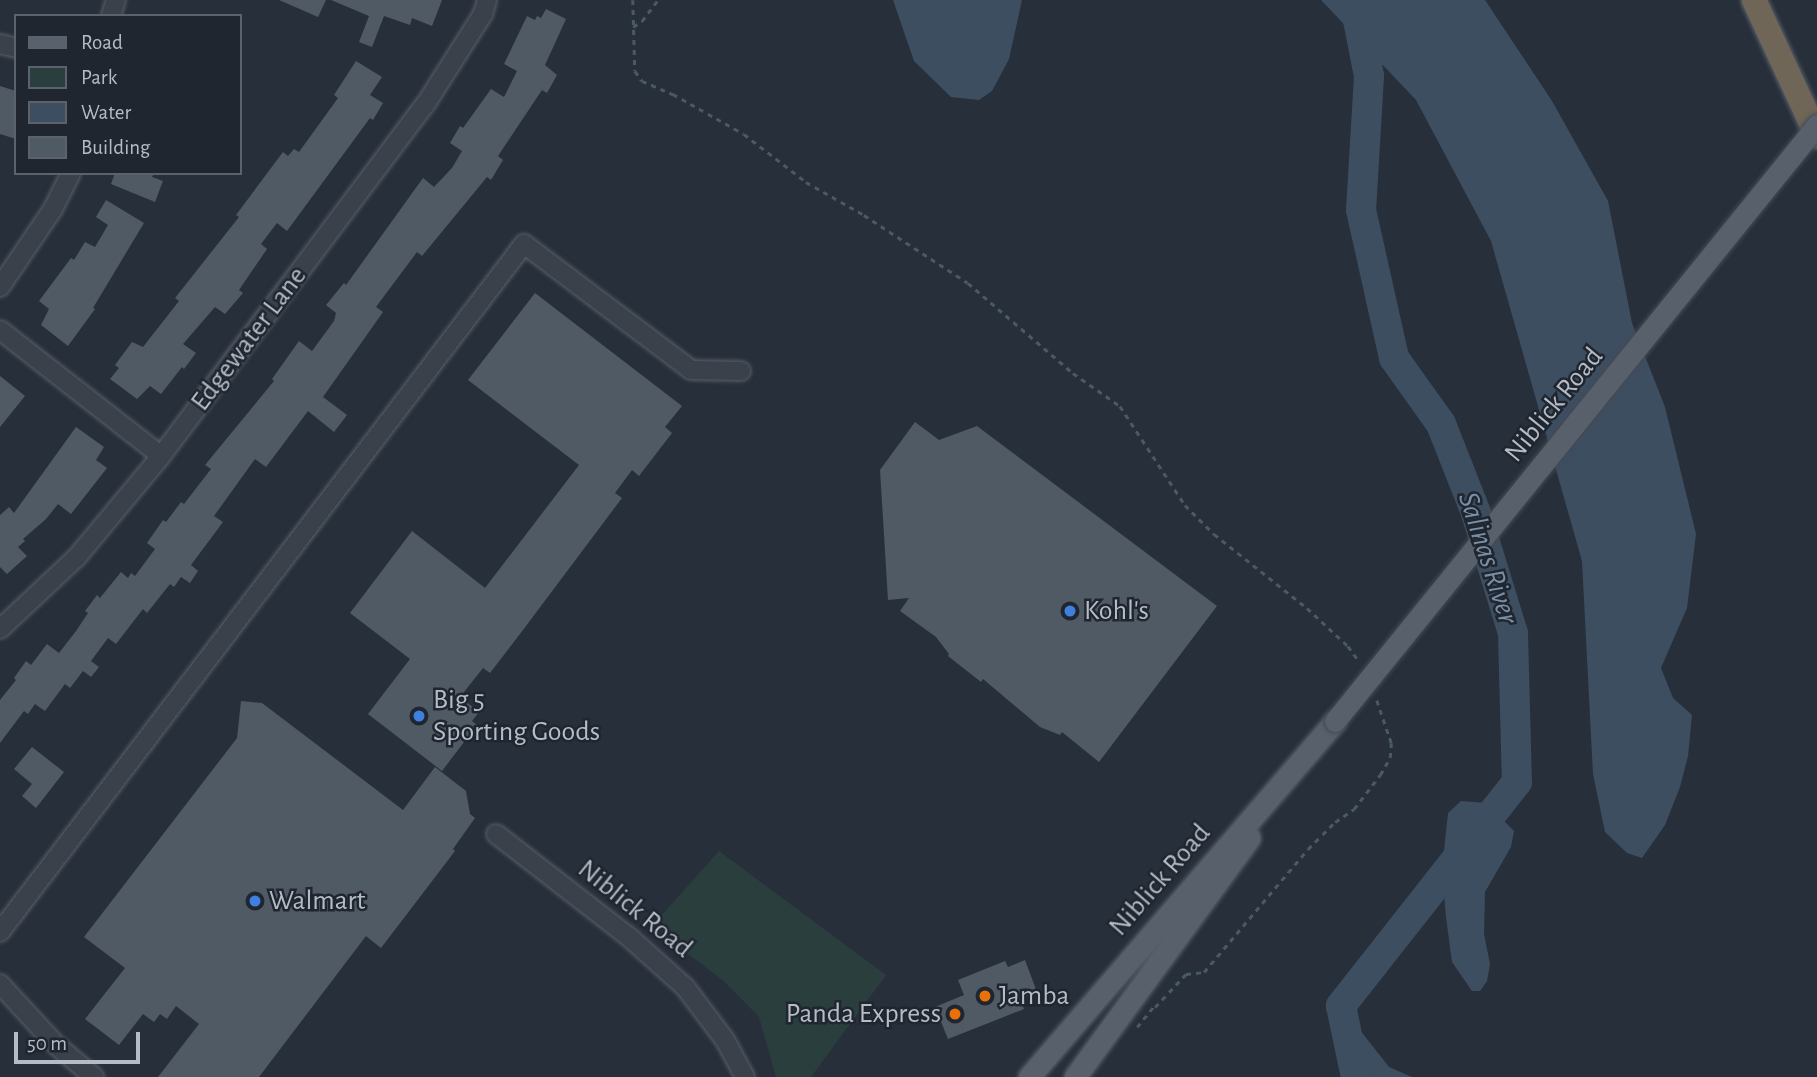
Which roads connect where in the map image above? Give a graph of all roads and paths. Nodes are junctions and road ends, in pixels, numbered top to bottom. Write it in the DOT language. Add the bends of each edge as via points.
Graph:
graph roads {
  1 [pos="487,0"];
  2 [pos="633,0"];
  3 [pos="658,0"];
  4 [pos="1754,0"];
  5 [pos="633,27"];
  6 [pos="1817,125"];
  7 [pos="1817,136"];
  8 [pos="70,175"];
  9 [pos="0,286"];
  10 [pos="0,330"];
  11 [pos="741,371"];
  12 [pos="161,456"];
  13 [pos="0,629"];
  14 [pos="1362,664"];
  15 [pos="1375,696"];
  16 [pos="1335,721"];
  17 [pos="496,834"];
  18 [pos="0,932"];
  19 [pos="0,984"];
  20 [pos="1155,1007"];
  21 [pos="94,1077"];
  22 [pos="746,1077"];
  23 [pos="1028,1077"];
  24 [pos="1074,1077"];
  1 -- 12 [label="street, Edgewater Lane" via="474,30 425,105"];
  2 -- 5 [label="path"];
  3 -- 5 [label="path"];
  4 -- 7 [label="highway"];
  5 -- 14 [label="path" via="635,71 642,81 744,134 806,182 968,283 1073,373 1120,406 1185,505 1307,608"];
  6 -- 16 [label="main road, Niblick Road, bridge"];
  8 -- 9 [label="street" via="53,209"];
  10 -- 12 [label="street"];
  11 -- 18 [label="street" via="691,370 524,244"];
  12 -- 13 [label="street, Edgewater Lane" via="76,558"];
  15 -- 20 [label="path" via="1391,743 1390,758 1380,775 1354,809 1308,849 1203,972 1186,974"];
  16 -- 23 [label="main road, Niblick Road"];
  16 -- 24 [label="main road, Niblick Road"];
  17 -- 22 [label="street, Niblick Road" via="629,937 685,987"];
  19 -- 21 [label="street" via="56,1045"];
}
